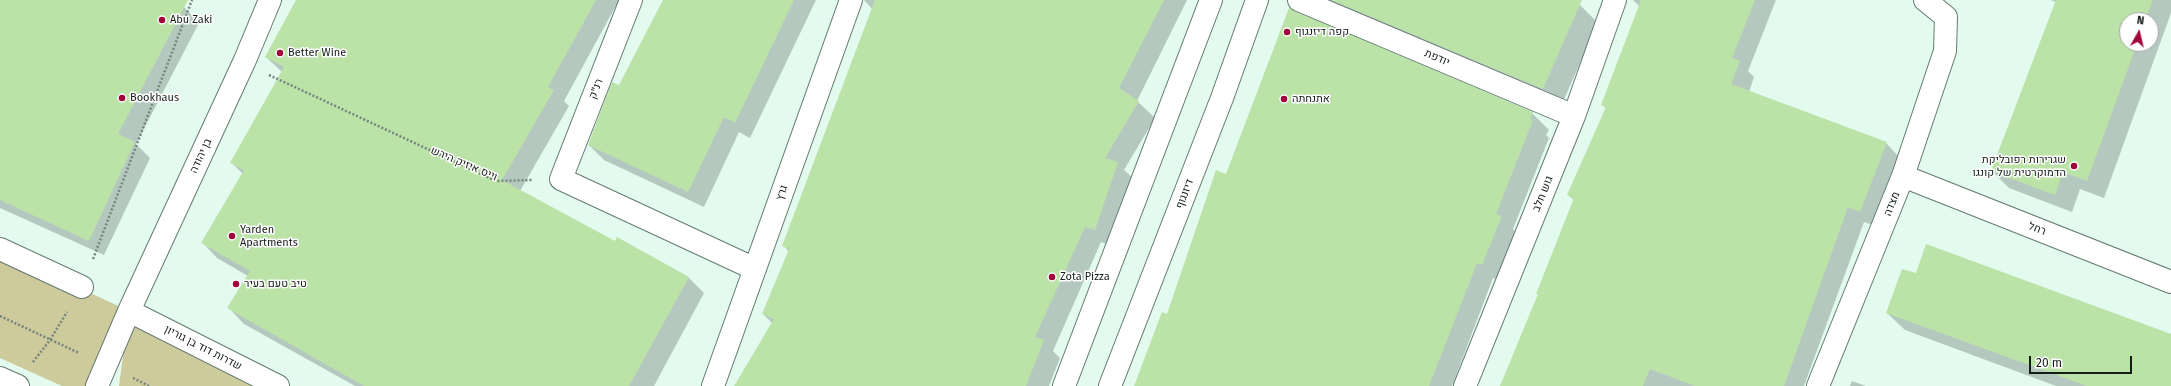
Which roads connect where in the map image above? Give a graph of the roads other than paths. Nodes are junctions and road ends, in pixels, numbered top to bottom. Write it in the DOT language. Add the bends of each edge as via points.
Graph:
graph roads {
  1 [pos="270,0"];
  2 [pos="631,0"];
  3 [pos="851,0"];
  4 [pos="1211,0"];
  5 [pos="1257,0"];
  6 [pos="1299,0"];
  7 [pos="1616,0"];
  8 [pos="1925,0"];
  9 [pos="1574,116"];
  10 [pos="1903,176"];
  11 [pos="0,249"];
  12 [pos="755,269"];
  13 [pos="2171,282"];
  14 [pos="82,287"];
  15 [pos="129,311"];
  16 [pos="97,386"];
  17 [pos="278,386"];
  18 [pos="713,386"];
  19 [pos="1064,386"];
  20 [pos="1110,386"];
  21 [pos="1465,386"];
  22 [pos="1818,386"];
  1 -- 15 [label="street, בן יהודה" via="245,60"];
  2 -- 12 [label="street, רנ\"ק" via="561,179"];
  3 -- 12 [label="street, גרץ"];
  4 -- 19 [label="street"];
  5 -- 20 [label="street, דיזנגוף" via="1220,106"];
  6 -- 9 [label="street, יודפת"];
  7 -- 9 [label="street, גוש חלב"];
  8 -- 10 [label="street, מצדה" via="1946,17 1944,51"];
  9 -- 21 [label="street, גוש חלב"];
  10 -- 13 [label="street, רחל"];
  10 -- 22 [label="street, מצדה"];
  11 -- 14 [label="street"];
  12 -- 18 [label="street, גרץ"];
  15 -- 16 [label="street, בן יהודה"];
  15 -- 17 [label="street, שדרות דוד בן גוריון"];
}
